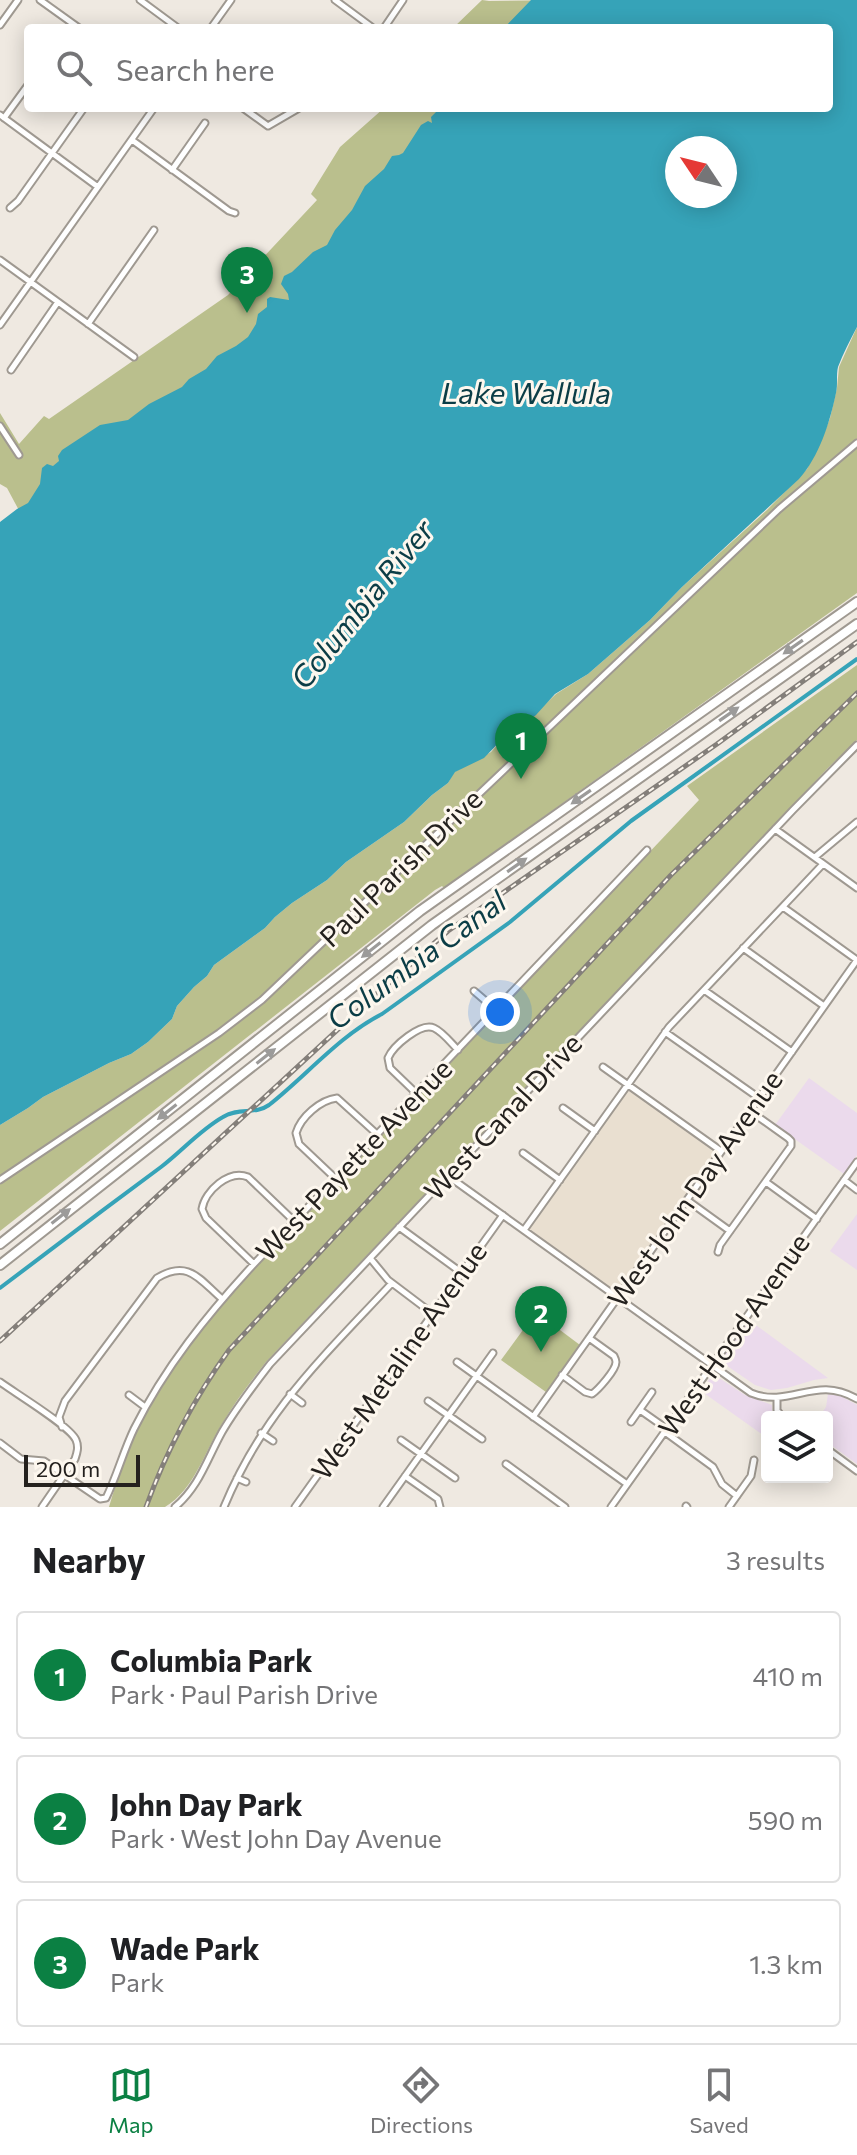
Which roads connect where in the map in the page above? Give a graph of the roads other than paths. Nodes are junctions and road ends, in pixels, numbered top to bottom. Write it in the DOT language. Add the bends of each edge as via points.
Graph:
graph roads {
  1 [pos="18,0"];
  2 [pos="40,0"];
  3 [pos="140,0"];
  4 [pos="155,0"];
  5 [pos="231,0"];
  6 [pos="335,0"];
  7 [pos="403,0"];
  8 [pos="150,7"];
  9 [pos="69,24"];
  10 [pos="173,24"];
  11 [pos="216,24"];
  12 [pos="368,24"];
  13 [pos="387,24"];
  14 [pos="0,25"];
  15 [pos="24,90"];
  16 [pos="81,112"];
  17 [pos="151,112"];
  18 [pos="249,112"];
  19 [pos="292,112"];
  20 [pos="2,116"];
  21 [pos="205,123"];
  22 [pos="131,140"];
  23 [pos="52,153"];
  24 [pos="172,170"];
  25 [pos="98,187"];
  26 [pos="10,208"];
  27 [pos="235,213"];
  28 [pos="154,230"];
  29 [pos="0,260"];
  30 [pos="30,282"];
  31 [pos="58,302"];
  32 [pos="88,324"];
  33 [pos="0,325"];
  34 [pos="134,357"];
  35 [pos="11,370"];
  36 [pos="0,426"];
  37 [pos="857,441"];
  38 [pos="19,455"];
  39 [pos="857,602"];
  40 [pos="857,624"];
  41 [pos="857,745"];
  42 [pos="857,822"];
  43 [pos="775,829"];
  44 [pos="647,850"];
  45 [pos="814,857"];
  46 [pos="823,864"];
  47 [pos="857,888"];
  48 [pos="783,906"];
  49 [pos="743,948"];
  50 [pos="857,960"];
  51 [pos="704,990"];
  52 [pos="474,991"];
  53 [pos="824,1006"];
  54 [pos="495,1009"];
  55 [pos="665,1032"];
  56 [pos="458,1050"];
  57 [pos="792,1052"];
  58 [pos="603,1067"];
  59 [pos="627,1084"];
  60 [pos="417,1094"];
  61 [pos="759,1098"];
  62 [pos="563,1108"];
  63 [pos="750,1111"];
  64 [pos="595,1131"];
  65 [pos="378,1135"];
  66 [pos="721,1151"];
  67 [pos="523,1153"];
  68 [pos="857,1162"];
  69 [pos="448,1176"];
  70 [pos="336,1179"];
  71 [pos="0,1180"];
  72 [pos="560,1180"];
  73 [pos="844,1180"];
  74 [pos="766,1182"];
  75 [pos="857,1190"];
  76 [pos="687,1200"];
  77 [pos="503,1215"];
  78 [pos="817,1219"];
  79 [pos="295,1222"];
  80 [pos="399,1227"];
  81 [pos="524,1230"];
  82 [pos="730,1231"];
  83 [pos="0,1244"];
  84 [pos="718,1252"];
  85 [pos="370,1258"];
  86 [pos="254,1264"];
  87 [pos="0,1265"];
  88 [pos="462,1273"];
  89 [pos="392,1283"];
  90 [pos="617,1298"];
  91 [pos="222,1299"];
  92 [pos="433,1314"];
  93 [pos="589,1338"];
  94 [pos="493,1353"];
  95 [pos="324,1356"];
  96 [pos="457,1362"];
  97 [pos="330,1363"];
  98 [pos="712,1366"];
  99 [pos="562,1375"];
  100 [pos="476,1376"];
  101 [pos="0,1382"];
  102 [pos="652,1392"];
  103 [pos="290,1394"];
  104 [pos="129,1395"];
  105 [pos="777,1398"];
  106 [pos="857,1399"];
  107 [pos="428,1401"];
  108 [pos="302,1403"];
  109 [pos="145,1407"];
  110 [pos="640,1410"];
  111 [pos="778,1411"];
  112 [pos="448,1415"];
  113 [pos="533,1417"];
  114 [pos="631,1422"];
  115 [pos="62,1427"];
  116 [pos="666,1431"];
  117 [pos="261,1433"];
  118 [pos="482,1439"];
  119 [pos="401,1440"];
  120 [pos="273,1441"];
  121 [pos="0,1443"];
  122 [pos="833,1453"];
  123 [pos="420,1454"];
  124 [pos="754,1460"];
  125 [pos="506,1464"];
  126 [pos="857,1471"];
  127 [pos="64,1475"];
  128 [pos="405,1476"];
  129 [pos="237,1478"];
  130 [pos="455,1478"];
  131 [pos="246,1482"];
  132 [pos="627,1484"];
  133 [pos="737,1496"];
  134 [pos="440,1505"];
  135 [pos="42,1507"];
  136 [pos="175,1507"];
  137 [pos="224,1507"];
  138 [pos="295,1507"];
  139 [pos="383,1507"];
  140 [pos="565,1507"];
  141 [pos="611,1507"];
  142 [pos="729,1507"];
  1 -- 14 [label="street"];
  2 -- 9 [label="street"];
  3 -- 8 [label="street"];
  4 -- 8 [label="street"];
  5 -- 11 [label="street"];
  6 -- 12 [label="street"];
  7 -- 13 [label="street"];
  8 -- 10 [label="street"];
  15 -- 20 [label="street"];
  16 -- 23 [label="street"];
  17 -- 22 [label="street"];
  18 -- 19 [label="street" via="268,126"];
  20 -- 23 [label="street"];
  21 -- 24 [label="street"];
  22 -- 24 [label="street"];
  22 -- 25 [label="street"];
  23 -- 25 [label="street"];
  23 -- 26 [label="street"];
  24 -- 27 [label="street"];
  25 -- 30 [label="street"];
  28 -- 32 [label="street"];
  29 -- 30 [label="street"];
  30 -- 31 [label="street"];
  30 -- 33 [label="street"];
  31 -- 32 [label="street"];
  31 -- 35 [label="street"];
  32 -- 34 [label="street"];
  36 -- 38 [label="street"];
  37 -- 71 [label="street, Paul Parish Drive" via="262,1000"];
  39 -- 83 [label="highway, one-way" via="420,911"];
  87 -- 40 [label="highway, one-way" via="432,925"];
  41 -- 43 [label="street, West Canal Drive"];
  42 -- 45 [label="street"];
  43 -- 45 [label="street"];
  43 -- 69 [label="street, West Canal Drive"];
  44 -- 54 [label="street, West Payette Avenue"];
  45 -- 46 [label="street"];
  46 -- 47 [label="street"];
  46 -- 48 [label="street"];
  48 -- 49 [label="street"];
  48 -- 50 [label="street"];
  49 -- 51 [label="street"];
  49 -- 53 [label="street"];
  50 -- 53 [label="street, West John Day Avenue"];
  51 -- 55 [label="street"];
  51 -- 57 [label="street"];
  52 -- 54 [label="street"];
  53 -- 57 [label="street, West John Day Avenue"];
  54 -- 56 [label="street, West Payette Avenue"];
  55 -- 59 [label="street"];
  55 -- 61 [label="street"];
  56 -- 60 [label="street, West Payette Avenue"];
  56 -- 60 [label="street" via="429,1027 394,1048 390,1068"];
  57 -- 61 [label="street, West John Day Avenue"];
  58 -- 59 [label="street"];
  59 -- 64 [label="street"];
  59 -- 66 [label="street"];
  60 -- 65 [label="street, West Payette Avenue"];
  61 -- 63 [label="street, West John Day Avenue"];
  62 -- 64 [label="street"];
  63 -- 66 [label="street, West John Day Avenue"];
  63 -- 74 [label="street" via="791,1141"];
  64 -- 72 [label="street"];
  65 -- 70 [label="street, West Payette Avenue"];
  65 -- 70 [label="street" via="337,1098 323,1102 302,1121 296,1133 299,1144"];
  66 -- 76 [label="street, West John Day Avenue"];
  67 -- 72 [label="street"];
  68 -- 73 [label="street, West Hood Avenue"];
  69 -- 77 [label="street"];
  69 -- 80 [label="street, West Canal Drive"];
  70 -- 79 [label="street, West Payette Avenue"];
  72 -- 81 [label="street"];
  73 -- 75 [label="street"];
  73 -- 78 [label="street, West Hood Avenue"];
  74 -- 78 [label="street"];
  74 -- 82 [label="street"];
  76 -- 82 [label="street"];
  76 -- 90 [label="street, West John Day Avenue"];
  77 -- 81 [label="street"];
  77 -- 88 [label="street, West Metaline Avenue"];
  78 -- 98 [label="street, West Hood Avenue"];
  79 -- 86 [label="street, West Payette Avenue"];
  79 -- 86 [label="street" via="240,1174 229,1176 206,1197 206,1218"];
  80 -- 85 [label="street, West Canal Drive"];
  80 -- 88 [label="street"];
  81 -- 90 [label="street"];
  82 -- 84 [label="street"];
  85 -- 89 [label="street"];
  85 -- 136 [label="street, West Canal Drive" via="259,1378 224,1429 197,1484"];
  86 -- 91 [label="street, West Payette Avenue"];
  88 -- 92 [label="street, West Metaline Avenue"];
  89 -- 92 [label="street"];
  89 -- 95 [label="street"];
  90 -- 93 [label="street, West John Day Avenue"];
  90 -- 98 [label="street"];
  91 -- 109 [label="street, West Payette Avenue" via="181,1349"];
  91 -- 115 [label="street" via="188,1271 171,1270 157,1278 65,1401 59,1417"];
  92 -- 138 [label="street, West Metaline Avenue"];
  93 -- 99 [label="street, West John Day Avenue"];
  93 -- 99 [label="street" via="614,1356 615,1367 592,1394"];
  94 -- 100 [label="street"];
  95 -- 97 [label="street"];
  95 -- 103 [label="street"];
  96 -- 100 [label="street"];
  98 -- 105 [label="street" via="751,1393"];
  98 -- 116 [label="street, West Hood Avenue"];
  99 -- 113 [label="street, West John Day Avenue"];
  100 -- 112 [label="street"];
  100 -- 113 [label="street"];
  101 -- 115 [label="street"];
  102 -- 110 [label="street"];
  103 -- 108 [label="street"];
  103 -- 117 [label="street"];
  104 -- 109 [label="street"];
  105 -- 106 [label="street" via="827,1389"];
  105 -- 111 [label="street"];
  107 -- 112 [label="street"];
  109 -- 127 [label="street, West Payette Avenue" via="104,1500"];
  110 -- 114 [label="street"];
  110 -- 116 [label="street"];
  112 -- 118 [label="street"];
  112 -- 123 [label="street"];
  113 -- 132 [label="street"];
  115 -- 127 [label="street" via="78,1446"];
  116 -- 132 [label="street, West Hood Avenue"];
  116 -- 133 [label="street" via="713,1467"];
  117 -- 120 [label="street"];
  117 -- 129 [label="street"];
  119 -- 123 [label="street"];
  121 -- 127 [label="street" via="21,1459 44,1461"];
  122 -- 126 [label="street"];
  123 -- 128 [label="street"];
  123 -- 130 [label="street"];
  124 -- 133 [label="street" via="751,1476"];
  125 -- 140 [label="street"];
  127 -- 135 [label="street"];
  128 -- 134 [label="street"];
  128 -- 139 [label="street"];
  129 -- 131 [label="street"];
  129 -- 137 [label="street"];
  132 -- 141 [label="street, West Hood Avenue"];
  133 -- 142 [label="street"];
}
